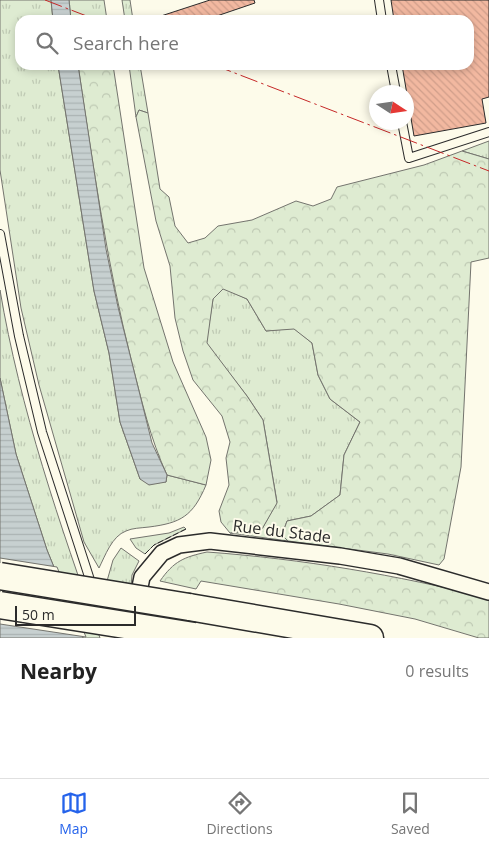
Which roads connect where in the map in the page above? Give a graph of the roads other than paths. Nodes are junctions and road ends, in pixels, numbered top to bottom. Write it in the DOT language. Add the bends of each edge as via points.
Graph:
graph roads {
  1 [pos="379,0"];
  2 [pos="381,15"];
  3 [pos="392,70"];
  4 [pos="395,85"];
  5 [pos="404,130"];
  6 [pos="489,132"];
  7 [pos="0,234"];
  8 [pos="0,576"];
  9 [pos="92,586"];
  10 [pos="489,592"];
  11 [pos="0,605"];
  12 [pos="200,637"];
  13 [pos="145,638"];
  14 [pos="370,638"];
  1 -- 2 [label="lane"];
  3 -- 4 [label="lane"];
  5 -- 6 [label="lane" via="409,158"];
  7 -- 9 [label="lane" via="19,336 42,432"];
  8 -- 14 [label="highway, bridge"];
  10 -- 13 [label="street, Rue du Stade" via="399,566 340,556 210,541 180,545 162,553 142,577 138,597"];
  11 -- 12 [label="highway, bridge"];
}
